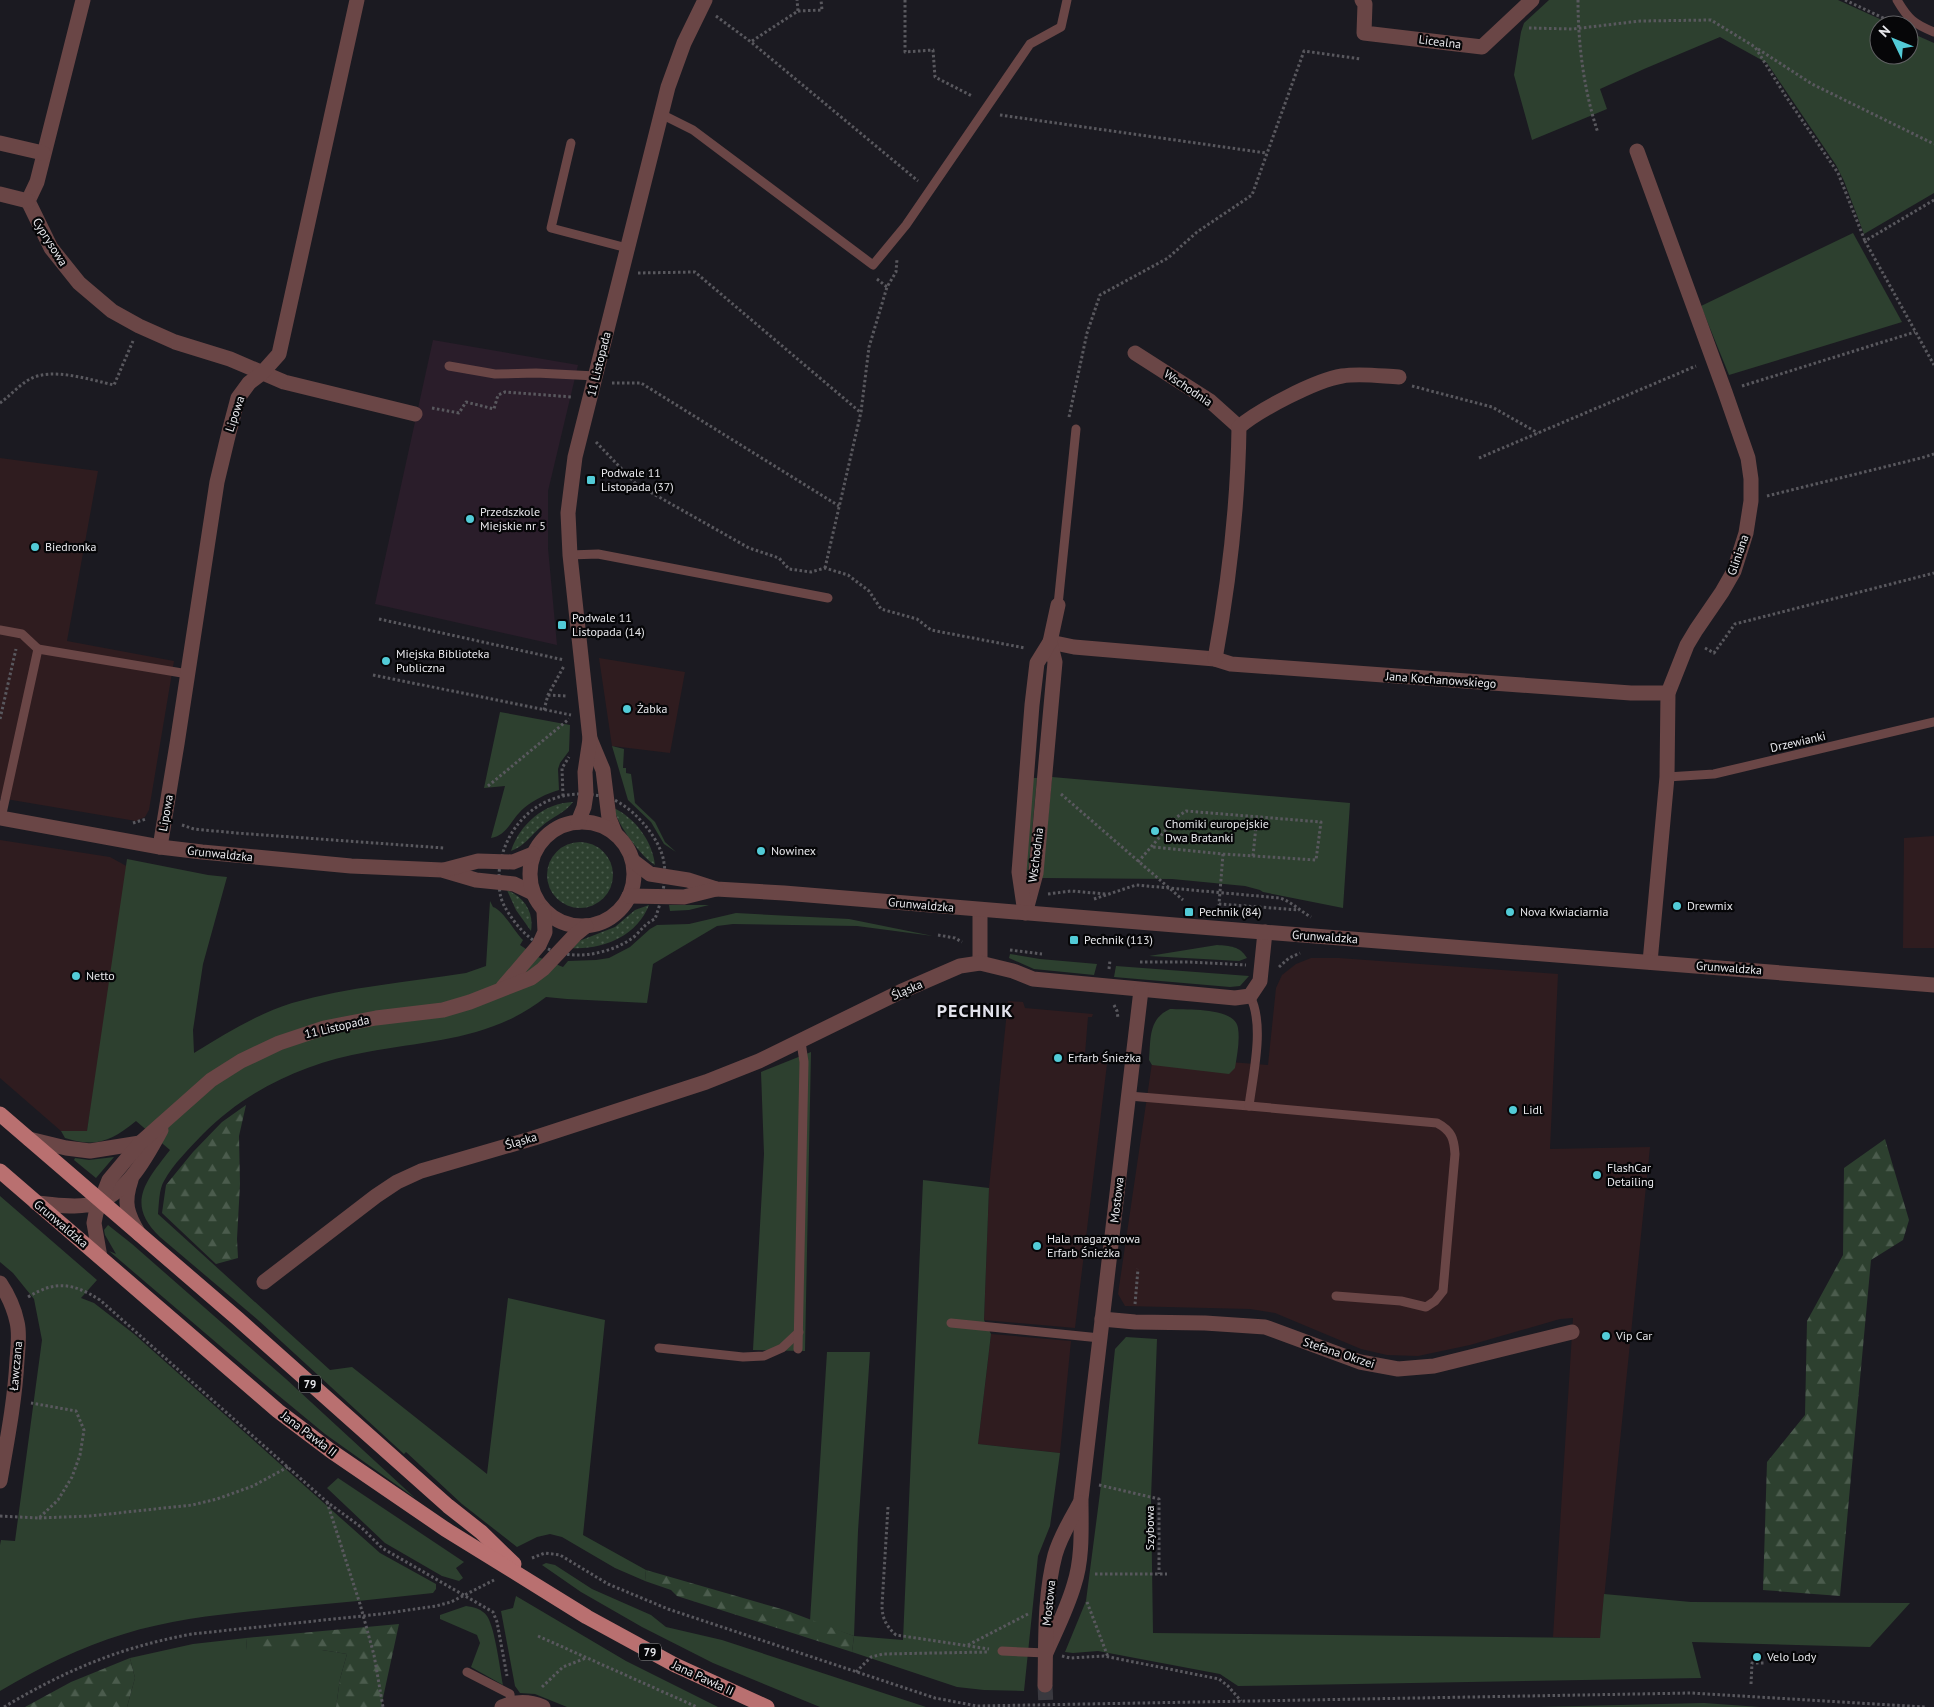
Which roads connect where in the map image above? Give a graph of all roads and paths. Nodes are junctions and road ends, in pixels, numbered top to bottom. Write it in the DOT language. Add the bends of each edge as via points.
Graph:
graph roads {
  1 [pos="83,0"];
  2 [pos="357,0"];
  3 [pos="705,0"];
  4 [pos="797,0"];
  5 [pos="820,0"];
  6 [pos="905,0"];
  7 [pos="1067,0"];
  8 [pos="1362,0"];
  9 [pos="1532,0"];
  10 [pos="1578,0"];
  11 [pos="1845,0"];
  12 [pos="1897,0"];
  13 [pos="798,11"];
  14 [pos="713,14"];
  15 [pos="1877,15"];
  16 [pos="1533,28"];
  17 [pos="1579,28"];
  18 [pos="1934,32"];
  19 [pos="751,42"];
  20 [pos="1755,47"];
  21 [pos="1360,59"];
  22 [pos="972,96"];
  23 [pos="661,114"];
  24 [pos="996,121"];
  25 [pos="1598,133"];
  26 [pos="0,143"];
  27 [pos="572,143"];
  28 [pos="1934,144"];
  29 [pos="1637,151"];
  30 [pos="43,153"];
  31 [pos="1266,153"];
  32 [pos="920,183"];
  33 [pos="0,194"];
  34 [pos="1934,200"];
  35 [pos="28,201"];
  36 [pos="1865,241"];
  37 [pos="627,248"];
  38 [pos="897,255"];
  39 [pos="635,273"];
  40 [pos="139,326"];
  41 [pos="1915,332"];
  42 [pos="1135,353"];
  43 [pos="1083,354"];
  44 [pos="1713,359"];
  45 [pos="1934,365"];
  46 [pos="449,366"];
  47 [pos="262,373"];
  48 [pos="1399,377"];
  49 [pos="602,380"];
  50 [pos="1725,392"];
  51 [pos="574,398"];
  52 [pos="0,403"];
  53 [pos="435,408"];
  54 [pos="861,412"];
  55 [pos="415,414"];
  56 [pos="1239,427"];
  57 [pos="1076,429"];
  58 [pos="1539,433"];
  59 [pos="594,440"];
  60 [pos="1934,454"];
  61 [pos="1480,458"];
  62 [pos="1751,501"];
  63 [pos="839,506"];
  64 [pos="570,555"];
  65 [pos="825,568"];
  66 [pos="1934,573"];
  67 [pos="828,598"];
  68 [pos="1058,605"];
  69 [pos="380,619"];
  70 [pos="0,630"];
  71 [pos="19,634"];
  72 [pos="1050,642"];
  73 [pos="1687,645"];
  74 [pos="38,649"];
  75 [pos="1030,649"];
  76 [pos="1215,659"];
  77 [pos="188,674"];
  78 [pos="373,675"];
  79 [pos="1668,693"];
  80 [pos="548,695"];
  81 [pos="571,696"];
  82 [pos="1032,705"];
  83 [pos="1051,706"];
  84 [pos="544,710"];
  85 [pos="0,719"];
  86 [pos="1934,722"];
  87 [pos="590,739"];
  88 [pos="1667,776"];
  89 [pos="488,786"];
  90 [pos="1056,790"];
  91 [pos="586,794"];
  92 [pos="606,797"];
  93 [pos="149,816"];
  94 [pos="1257,816"];
  95 [pos="1,818"];
  96 [pos="178,819"];
  97 [pos="578,822"];
  98 [pos="127,825"];
  99 [pos="615,833"];
  100 [pos="160,847"];
  101 [pos="1152,847"];
  102 [pos="444,848"];
  103 [pos="533,854"];
  104 [pos="1223,854"];
  105 [pos="1253,856"];
  106 [pos="632,861"];
  107 [pos="501,862"];
  108 [pos="1138,862"];
  109 [pos="442,870"];
  110 [pos="664,876"];
  111 [pos="500,882"];
  112 [pos="1169,888"];
  113 [pos="716,889"];
  114 [pos="1220,891"];
  115 [pos="533,893"];
  116 [pos="629,896"];
  117 [pos="1030,896"];
  118 [pos="661,897"];
  119 [pos="1183,900"];
  120 [pos="980,910"];
  121 [pos="544,911"];
  122 [pos="1025,913"];
  123 [pos="586,926"];
  124 [pos="1265,932"];
  125 [pos="938,935"];
  126 [pos="965,944"];
  127 [pos="538,945"];
  128 [pos="1302,953"];
  129 [pos="559,954"];
  130 [pos="1140,962"];
  131 [pos="1650,962"];
  132 [pos="980,963"];
  133 [pos="1262,966"];
  134 [pos="1934,984"];
  135 [pos="502,988"];
  136 [pos="1141,990"];
  137 [pos="1250,996"];
  138 [pos="1105,1002"];
  139 [pos="1118,1026"];
  140 [pos="801,1042"];
  141 [pos="1129,1096"];
  142 [pos="1249,1106"];
  143 [pos="0,1114"];
  144 [pos="165,1123"];
  145 [pos="29,1139"];
  146 [pos="140,1143"];
  147 [pos="0,1171"];
  148 [pos="134,1174"];
  149 [pos="100,1201"];
  150 [pos="36,1203"];
  151 [pos="140,1235"];
  152 [pos="100,1257"];
  153 [pos="1138,1269"];
  154 [pos="264,1282"];
  155 [pos="0,1284"];
  156 [pos="1336,1296"];
  157 [pos="12,1307"];
  158 [pos="1135,1307"];
  159 [pos="1102,1318"];
  160 [pos="951,1323"];
  161 [pos="799,1332"];
  162 [pos="1572,1332"];
  163 [pos="1100,1338"];
  164 [pos="659,1348"];
  165 [pos="798,1349"];
  166 [pos="13,1401"];
  167 [pos="288,1467"];
  168 [pos="0,1481"];
  169 [pos="1084,1482"];
  170 [pos="1081,1499"];
  171 [pos="327,1502"];
  172 [pos="888,1507"];
  173 [pos="0,1516"];
  174 [pos="39,1518"];
  175 [pos="532,1558"];
  176 [pos="1076,1574"];
  177 [pos="1159,1574"];
  178 [pos="1167,1574"];
  179 [pos="494,1580"];
  180 [pos="538,1585"];
  181 [pos="464,1596"];
  182 [pos="1087,1602"];
  183 [pos="1032,1612"];
  184 [pos="363,1616"];
  185 [pos="538,1636"];
  186 [pos="968,1645"];
  187 [pos="1002,1652"];
  188 [pos="1046,1653"];
  189 [pos="1108,1657"];
  190 [pos="587,1658"];
  191 [pos="1764,1664"];
  192 [pos="467,1672"];
  193 [pos="856,1672"];
  194 [pos="1751,1684"];
  195 [pos="1046,1685"];
  196 [pos="508,1701"];
  197 [pos="1242,1702"];
  198 [pos="539,1705"];
  199 [pos="4,1707"];
  200 [pos="384,1707"];
  201 [pos="697,1707"];
  202 [pos="767,1707"];
  203 [pos="1925,1707"];
  1 -- 30 [label="street"];
  2 -- 47 [label="street, Lipowa" via="280,354"];
  3 -- 23 [label="street, 11 Listopada" via="684,44"];
  4 -- 13 [label="path"];
  5 -- 13 [label="path" via="822,10"];
  6 -- 22 [label="path" via="905,52 933,50 935,77"];
  7 -- 23 [label="lane" via="1061,27 1030,44 906,225 873,265 693,130"];
  8 -- 9 [label="street, Licealna" via="1365,4 1364,34 1482,47"];
  10 -- 17 [label="path"];
  11 -- 15 [label="path"];
  12 -- 18 [label="lane" via="1917,26"];
  13 -- 19 [label="path"];
  14 -- 19 [label="path"];
  16 -- 17 [label="path"];
  17 -- 20 [label="path" via="1640,21 1711,20"];
  17 -- 25 [label="path" via="1589,106"];
  19 -- 32 [label="path"];
  20 -- 28 [label="path" via="1812,84"];
  20 -- 36 [label="path" via="1838,173"];
  21 -- 31 [label="path" via="1304,51"];
  23 -- 37 [label="street, 11 Listopada"];
  24 -- 31 [label="path" via="1001,114"];
  26 -- 30 [label="street"];
  27 -- 37 [label="lane" via="551,228"];
  29 -- 44 [label="street, Gliniana"];
  30 -- 35 [label="street" via="37,182"];
  31 -- 43 [label="path" via="1252,195 1197,232 1168,258 1100,295 1086,334"];
  33 -- 35 [label="street"];
  34 -- 36 [label="path"];
  35 -- 40 [label="street, Cyprysowa" via="51,248 79,283 112,310"];
  36 -- 41 [label="path"];
  37 -- 49 [label="street, 11 Listopada"];
  38 -- 54 [label="path" via="896,272 869,347"];
  39 -- 54 [label="path" via="695,272"];
  40 -- 47 [label="street, Cyprysowa" via="166,339 230,359"];
  40 -- 52 [label="path" via="114,384 60,374 43,375 30,379"];
  41 -- 45 [label="path"];
  41 -- 50 [label="path"];
  42 -- 56 [label="street, Wschodnia" via="1210,401"];
  44 -- 50 [label="street, Gliniana"];
  44 -- 58 [label="path"];
  46 -- 49 [label="lane" via="495,374 536,373"];
  47 -- 55 [label="street, Cyprysowa" via="284,382"];
  47 -- 77 [label="street, Lipowa" via="238,398 229,432 217,482"];
  48 -- 56 [label="street" via="1343,376 1326,380 1271,406"];
  48 -- 58 [label="path" via="1409,386 1492,407"];
  49 -- 63 [label="path" via="641,383"];
  49 -- 64 [label="street, 11 Listopada" via="575,457 568,514"];
  50 -- 62 [label="street, Gliniana" via="1748,458"];
  51 -- 53 [label="path" via="501,393 494,409 466,402 459,413"];
  54 -- 63 [label="path"];
  56 -- 76 [label="street" via="1234,530"];
  57 -- 68 [label="lane, Wschodnia"];
  58 -- 61 [label="path"];
  59 -- 65 [label="path" via="636,484 749,548 780,558 789,569 811,572"];
  60 -- 62 [label="path"];
  62 -- 73 [label="street, Gliniana" via="1734,571"];
  63 -- 65 [label="path"];
  64 -- 67 [label="lane" via="598,554"];
  64 -- 87 [label="street, 11 Listopada"];
  65 -- 75 [label="path" via="848,575 869,591 881,609 917,619 932,630"];
  66 -- 73 [label="path" via="1735,624 1714,653 1700,645"];
  68 -- 72 [label="street, Wschodnia"];
  69 -- 80 [label="path" via="567,660"];
  70 -- 71 [label="lane"];
  71 -- 74 [label="lane"];
  71 -- 85 [label="path"];
  72 -- 76 [label="street, Jana Kochanowskiego"];
  72 -- 82 [label="street, Wschodnia" via="1037,663"];
  72 -- 83 [label="street, Wschodnia" via="1055,662"];
  73 -- 79 [label="street, Gliniana"];
  74 -- 77 [label="lane"];
  74 -- 95 [label="lane"];
  76 -- 79 [label="street, Jana Kochanowskiego" via="1231,664 1452,681"];
  77 -- 100 [label="street, Lipowa"];
  78 -- 84 [label="path"];
  79 -- 88 [label="street, Gliniana"];
  80 -- 81 [label="path"];
  80 -- 84 [label="path"];
  82 -- 83 [label="lane"];
  82 -- 122 [label="street, Wschodnia" via="1019,872"];
  83 -- 117 [label="street, Wschodnia" via="1036,873"];
  84 -- 89 [label="path" via="574,716"];
  86 -- 88 [label="lane, Drzewianki" via="1714,774"];
  87 -- 91 [label="street, 11 Listopada" via="585,772"];
  87 -- 92 [label="street, 11 Listopada" via="603,770"];
  88 -- 131 [label="street, Gliniana"];
  90 -- 108 [label="path"];
  91 -- 92 [label="path"];
  91 -- 97 [label="street, 11 Listopada"];
  91 -- 107 [label="path" via="563,796 528,814 508,837"];
  92 -- 99 [label="street, 11 Listopada"];
  92 -- 110 [label="path" via="634,813 648,829 664,860"];
  93 -- 98 [label="path"];
  94 -- 101 [label="path" via="1186,812 1177,817"];
  94 -- 105 [label="path"];
  94 -- 105 [label="path" via="1321,822 1316,860"];
  95 -- 100 [label="street, Grunwaldzka"];
  96 -- 102 [label="path" via="183,826 219,832"];
  97 -- 99 [label="street" via="591,822"];
  97 -- 103 [label="street" via="556,828 546,835"];
  99 -- 106 [label="street" via="629,851"];
  100 -- 109 [label="street, Grunwaldzka" via="351,866"];
  101 -- 104 [label="path"];
  101 -- 108 [label="path"];
  103 -- 107 [label="street, Grunwaldzka" via="513,862"];
  103 -- 115 [label="street" via="529,873"];
  104 -- 105 [label="path"];
  104 -- 114 [label="path"];
  106 -- 110 [label="street, Grunwaldzka" via="650,874"];
  106 -- 116 [label="street" via="634,874"];
  107 -- 109 [label="street, Grunwaldzka" via="478,861"];
  107 -- 111 [label="path"];
  108 -- 112 [label="path"];
  109 -- 111 [label="street, Grunwaldzka" via="476,880"];
  110 -- 113 [label="street, Grunwaldzka"];
  110 -- 118 [label="path"];
  111 -- 115 [label="street, Grunwaldzka" via="514,884"];
  111 -- 127 [label="path" via="505,908"];
  112 -- 114 [label="path"];
  112 -- 117 [label="path" via="1136,886 1108,894 1071,891"];
  112 -- 119 [label="path"];
  113 -- 118 [label="street, Grunwaldzka" via="684,897"];
  113 -- 120 [label="street, Grunwaldzka"];
  114 -- 114 [label="path" via="1219,904 1300,910 1290,901 1280,898"];
  115 -- 121 [label="street"];
  116 -- 118 [label="street, Grunwaldzka"];
  116 -- 123 [label="street" via="624,905 604,922"];
  117 -- 122 [label="street, Wschodnia"];
  118 -- 129 [label="path" via="655,919 625,943 590,955"];
  120 -- 122 [label="street, Grunwaldzka"];
  120 -- 132 [label="street"];
  121 -- 123 [label="street" via="563,924"];
  121 -- 127 [label="street, 11 Listopada" via="544,932"];
  122 -- 124 [label="street, Grunwaldzka"];
  123 -- 129 [label="street, 11 Listopada"];
  124 -- 131 [label="street, Grunwaldzka"];
  124 -- 133 [label="street"];
  125 -- 126 [label="path" via="955,938"];
  127 -- 129 [label="path"];
  127 -- 135 [label="street, 11 Listopada"];
  128 -- 133 [label="path" via="1289,958 1280,968"];
  129 -- 135 [label="street, 11 Listopada" via="531,978"];
  130 -- 133 [label="path"];
  131 -- 134 [label="street, Grunwaldzka"];
  132 -- 136 [label="street" via="1033,979"];
  132 -- 140 [label="street, Śląska" via="960,966 900,992"];
  133 -- 137 [label="street" via="1260,981"];
  135 -- 144 [label="street, 11 Listopada" via="443,1010 350,1022 279,1043 211,1080"];
  136 -- 137 [label="street" via="1235,998"];
  136 -- 141 [label="street, Mostowa"];
  137 -- 142 [label="lane" via="1257,1016"];
  138 -- 139 [label="path" via="1114,1005"];
  140 -- 154 [label="street, Śląska" via="706,1082 421,1171 376,1196"];
  140 -- 161 [label="lane" via="804,1062"];
  141 -- 142 [label="lane"];
  141 -- 159 [label="street, Mostowa"];
  142 -- 156 [label="lane" via="1438,1123 1448,1129 1454,1140 1442,1291 1435,1301 1426,1307"];
  143 -- 145 [label="main road, 79"];
  144 -- 146 [label="street, 11 Listopada"];
  144 -- 148 [label="street, 11 Listopada"];
  145 -- 146 [label="street, 11 Listopada" via="90,1151"];
  145 -- 149 [label="main road, 79"];
  146 -- 149 [label="street, 11 Listopada" via="109,1180"];
  147 -- 150 [label="main road, Grunwaldzka / 79"];
  148 -- 149 [label="street, 11 Listopada" via="112,1197"];
  148 -- 151 [label="street, 11 Listopada" via="126,1201 131,1220"];
  149 -- 150 [label="street" via="80,1206"];
  149 -- 151 [label="main road, 79"];
  149 -- 152 [label="street" via="94,1223"];
  150 -- 152 [label="main road, Grunwaldzka / 79"];
  151 -- 180 [label="main road, Jana Pawła II / 79"];
  152 -- 180 [label="main road, Jana Pawła II / 79" via="307,1434 412,1507"];
  153 -- 158 [label="path"];
  155 -- 157 [label="street, Ławczana"];
  157 -- 166 [label="street, Ławczana" via="19,1338"];
  157 -- 167 [label="path" via="41,1289 63,1284 84,1290 100,1300"];
  159 -- 162 [label="street, Stefana Okrzei" via="1266,1328 1360,1362 1398,1369 1434,1366"];
  159 -- 163 [label="street, Mostowa"];
  160 -- 163 [label="lane"];
  161 -- 164 [label="lane" via="782,1348 764,1356 744,1357"];
  161 -- 165 [label="lane"];
  163 -- 169 [label="street, Mostowa"];
  166 -- 168 [label="street, Ławczana"];
  166 -- 174 [label="path" via="76,1411 84,1430 72,1477 58,1500"];
  167 -- 171 [label="path"];
  167 -- 174 [label="path" via="253,1486 192,1505"];
  169 -- 170 [label="street, Mostowa"];
  169 -- 177 [label="path, Szybowa" via="1158,1499"];
  170 -- 176 [label="street, Mostowa" via="1081,1540"];
  170 -- 188 [label="street, Mostowa" via="1056,1554 1050,1586"];
  171 -- 181 [label="path" via="361,1527 382,1548"];
  171 -- 184 [label="path"];
  172 -- 186 [label="path" via="882,1605 882,1617 888,1628 896,1635"];
  173 -- 174 [label="path"];
  175 -- 193 [label="path" via="544,1553 560,1555 608,1584 668,1609"];
  176 -- 177 [label="path"];
  176 -- 188 [label="street, Mostowa" via="1065,1613"];
  177 -- 178 [label="path"];
  179 -- 181 [label="path"];
  180 -- 202 [label="main road, Jana Pawła II / 79" via="667,1661"];
  181 -- 184 [label="path" via="436,1606"];
  181 -- 196 [label="path" via="495,1615"];
  182 -- 189 [label="path"];
  183 -- 186 [label="path"];
  184 -- 199 [label="path" via="220,1630 129,1648 90,1662"];
  184 -- 200 [label="path"];
  185 -- 190 [label="path"];
  186 -- 187 [label="path"];
  187 -- 188 [label="lane"];
  187 -- 193 [label="path" via="883,1654 871,1657"];
  188 -- 189 [label="path" via="1070,1658"];
  188 -- 195 [label="street, Mostowa"];
  189 -- 197 [label="path" via="1219,1679"];
  190 -- 198 [label="path" via="564,1667 543,1686"];
  190 -- 201 [label="path"];
  191 -- 194 [label="path" via="1752,1663"];
  192 -- 196 [label="lane"];
  193 -- 197 [label="path" via="935,1698 977,1706"];
  196 -- 198 [label="street"];
  197 -- 203 [label="path" via="1691,1693"];
}
